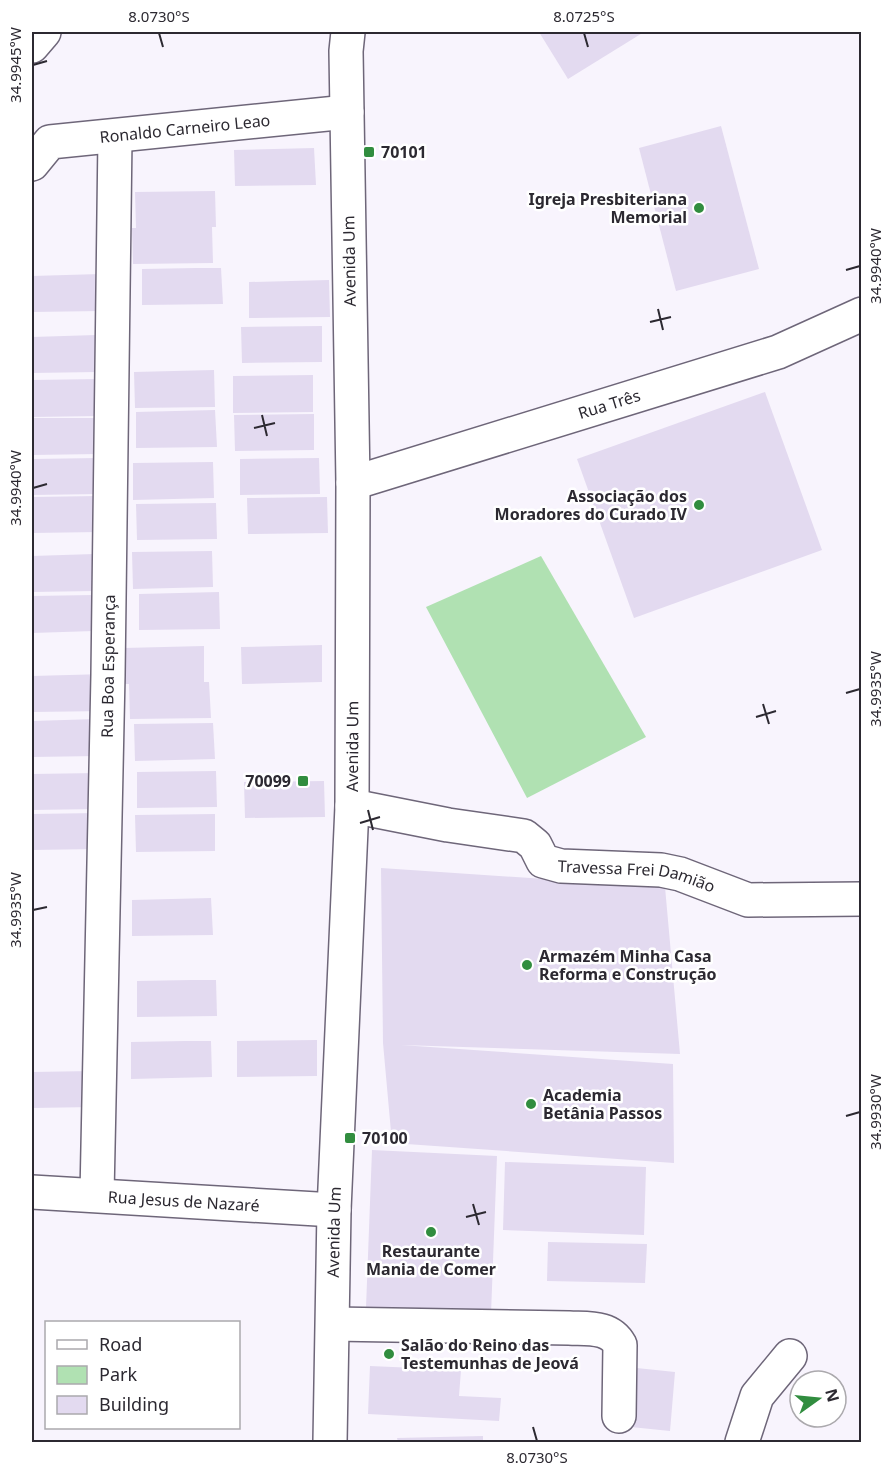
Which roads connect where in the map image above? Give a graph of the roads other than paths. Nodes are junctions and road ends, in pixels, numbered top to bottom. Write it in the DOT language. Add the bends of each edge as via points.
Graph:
graph roads {
  1 [pos="44,32"];
  2 [pos="347,41"];
  3 [pos="32,46"];
  4 [pos="347,112"];
  5 [pos="115,136"];
  6 [pos="32,164"];
  7 [pos="861,314"];
  8 [pos="353,483"];
  9 [pos="352,806"];
  10 [pos="861,899"];
  11 [pos="32,1192"];
  12 [pos="97,1194"];
  13 [pos="334,1210"];
  14 [pos="333,1324"];
  15 [pos="790,1356"];
  16 [pos="619,1416"];
  17 [pos="330,1443"];
  18 [pos="742,1443"];
  1 -- 3 [label="street"];
  2 -- 4 [label="street, Avenida Um"];
  4 -- 5 [label="street, Ronaldo Carneiro Leao"];
  4 -- 8 [label="street, Avenida Um"];
  5 -- 6 [label="street, Ronaldo Carneiro Leao" via="50,142"];
  5 -- 12 [label="street, Rua Boa Esperança"];
  7 -- 8 [label="street, Rua Três" via="778,352"];
  8 -- 9 [label="street, Avenida Um"];
  9 -- 10 [label="street, Travessa Frei Damião" via="524,836 535,844 543,861 561,866 661,870 748,900"];
  9 -- 13 [label="street, Avenida Um"];
  11 -- 12 [label="street, Rua Jesus de Nazaré"];
  12 -- 13 [label="street, Rua Jesus de Nazaré"];
  13 -- 14 [label="street, Avenida Um"];
  14 -- 16 [label="street" via="608,1332 620,1345"];
  14 -- 17 [label="street, Avenida Um"];
  15 -- 18 [label="street" via="757,1396"];
}
